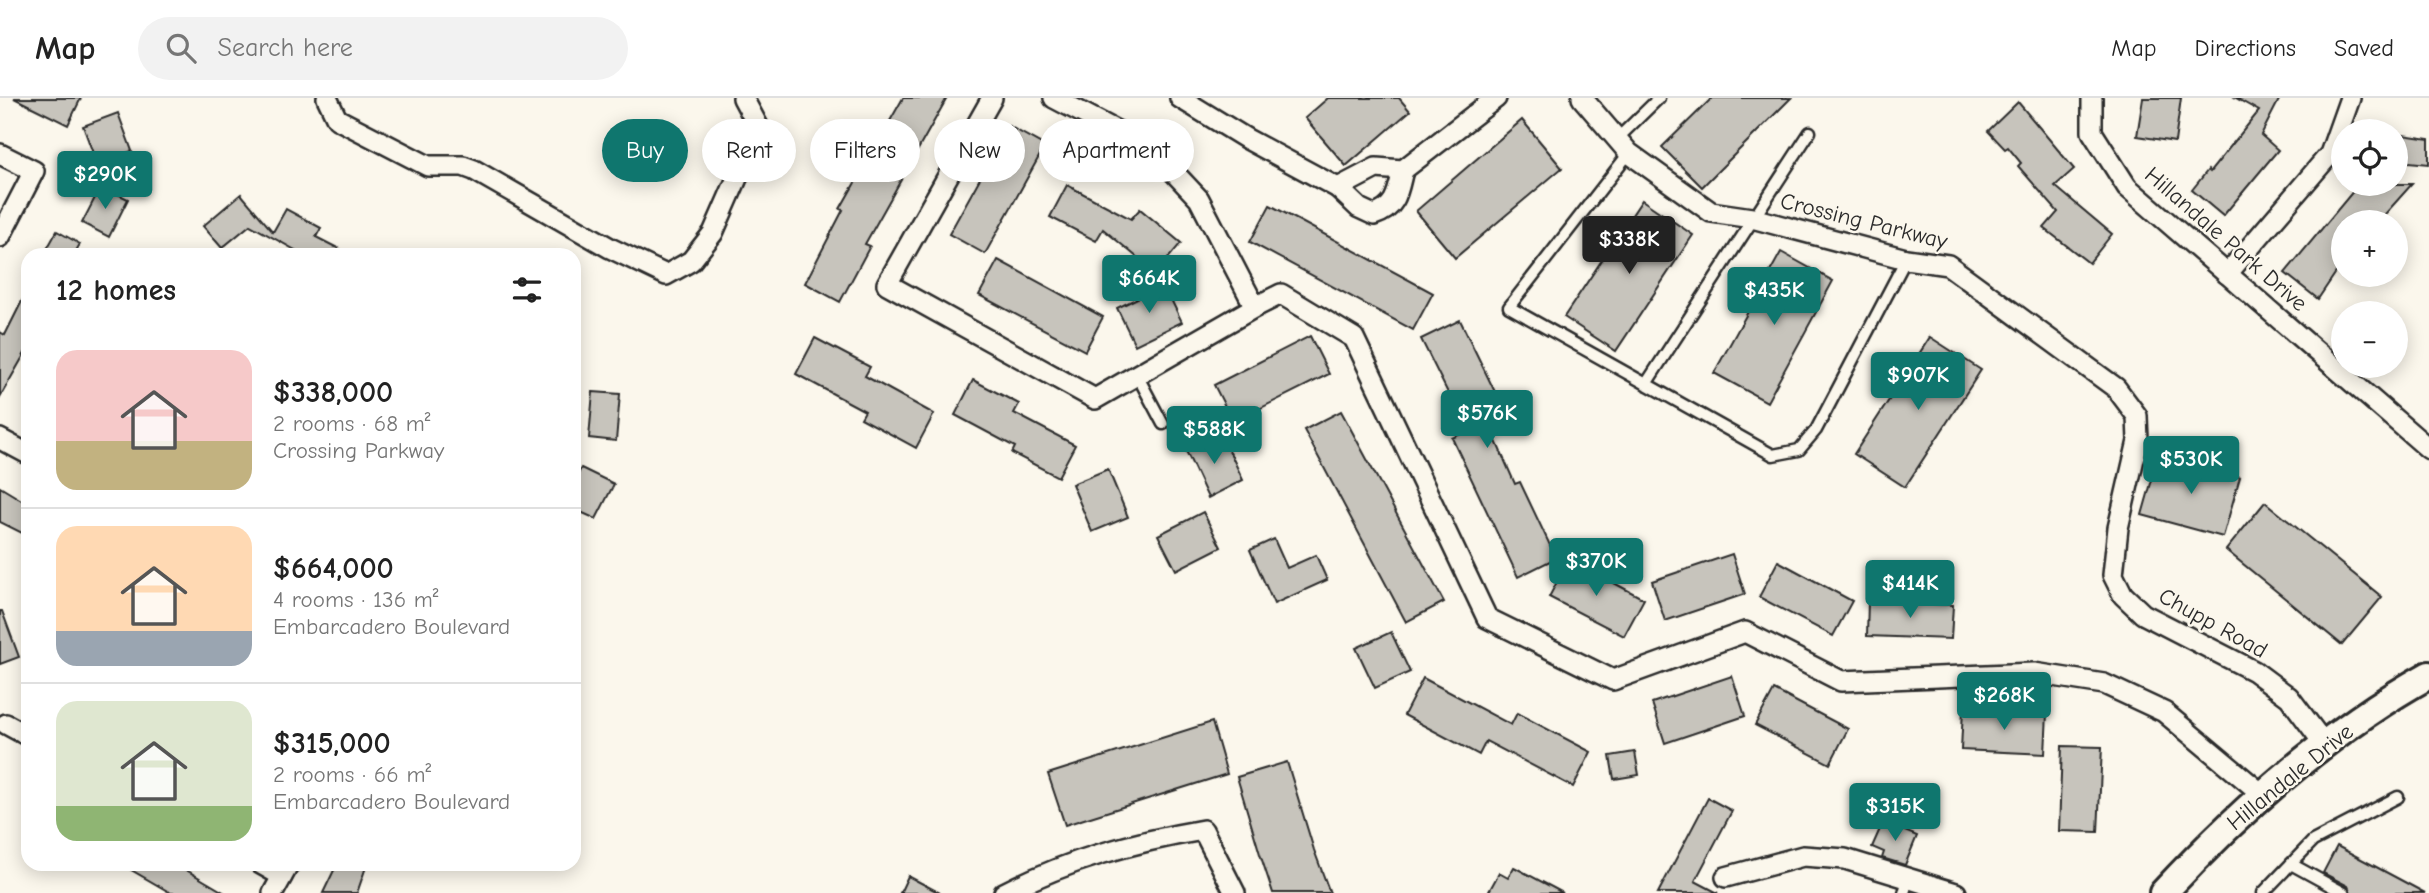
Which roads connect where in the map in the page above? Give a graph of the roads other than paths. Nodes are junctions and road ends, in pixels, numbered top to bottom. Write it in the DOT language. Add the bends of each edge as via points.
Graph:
graph roads {
  1 [pos="327,98"];
  2 [pos="743,98"];
  3 [pos="992,98"];
  4 [pos="1054,98"];
  5 [pos="1181,98"];
  6 [pos="1496,98"];
  7 [pos="1583,98"];
  8 [pos="1659,98"];
  9 [pos="2092,98"];
  10 [pos="2350,98"];
  11 [pos="1810,132"];
  12 [pos="1623,146"];
  13 [pos="0,154"];
  14 [pos="1403,170"];
  15 [pos="1338,188"];
  16 [pos="1752,218"];
  17 [pos="0,237"];
  18 [pos="1906,259"];
  19 [pos="2227,274"];
  20 [pos="1255,307"];
  21 [pos="1137,375"];
  22 [pos="1646,384"];
  23 [pos="1163,424"];
  24 [pos="0,439"];
  25 [pos="2429,449"];
  26 [pos="21,450"];
  27 [pos="2118,528"];
  28 [pos="2429,675"];
  29 [pos="6,724"];
  30 [pos="21,732"];
  31 [pos="2325,746"];
  32 [pos="2262,794"];
  33 [pos="2398,797"];
  34 [pos="2291,864"];
  35 [pos="1726,877"];
  36 [pos="1906,886"];
  37 [pos="1004,893"];
  38 [pos="1235,893"];
  39 [pos="1956,893"];
  40 [pos="2163,893"];
  41 [pos="2263,893"];
  42 [pos="2344,893"];
  1 -- 2 [label="street" via="337,119 428,166 474,170 666,275 691,261 713,233 759,128"];
  3 -- 21 [label="street" via="887,284 1095,399"];
  4 -- 20 [label="street" via="1153,150 1199,199"];
  5 -- 15 [label="street"];
  6 -- 14 [label="street"];
  7 -- 12 [label="street, Crossing Parkway"];
  8 -- 12 [label="lane"];
  9 -- 19 [label="street, Hillandale Park Drive" via="2092,132 2127,187"];
  10 -- 19 [label="street" via="2330,154"];
  11 -- 16 [label="lane"];
  12 -- 16 [label="street, Crossing Parkway" via="1711,212"];
  12 -- 22 [label="lane" via="1509,307"];
  13 -- 17 [label="street" via="34,171"];
  14 -- 15 [label="street" via="1376,167"];
  14 -- 15 [label="street" via="1395,201 1374,215"];
  16 -- 18 [label="street, Crossing Parkway"];
  16 -- 22 [label="lane"];
  18 -- 22 [label="lane" via="1816,430 1799,450 1773,455"];
  18 -- 27 [label="street, Crossing Parkway" via="1948,265 2116,388 2137,416 2138,441"];
  19 -- 25 [label="street, Hillandale Park Drive"];
  20 -- 21 [label="street"];
  20 -- 32 [label="street" via="1281,294 1354,338 1487,618 1613,680 1745,632 1842,681 2034,673 2104,684 2164,712"];
  21 -- 23 [label="lane"];
  24 -- 26 [label="street"];
  27 -- 31 [label="street, Chupp Road" via="2113,575 2123,595 2143,614 2254,671 2289,698"];
  28 -- 31 [label="main road, Hillandale Drive"];
  29 -- 30 [label="street"];
  31 -- 32 [label="main road, Hillandale Drive"];
  32 -- 40 [label="main road, Hillandale Drive"];
  33 -- 34 [label="lane" via="2313,841"];
  34 -- 41 [label="lane"];
  34 -- 42 [label="lane"];
  35 -- 36 [label="street" via="1803,856 1845,859"];
  36 -- 39 [label="street"];
  37 -- 38 [label="street" via="1047,871 1131,843 1203,830"];
}
